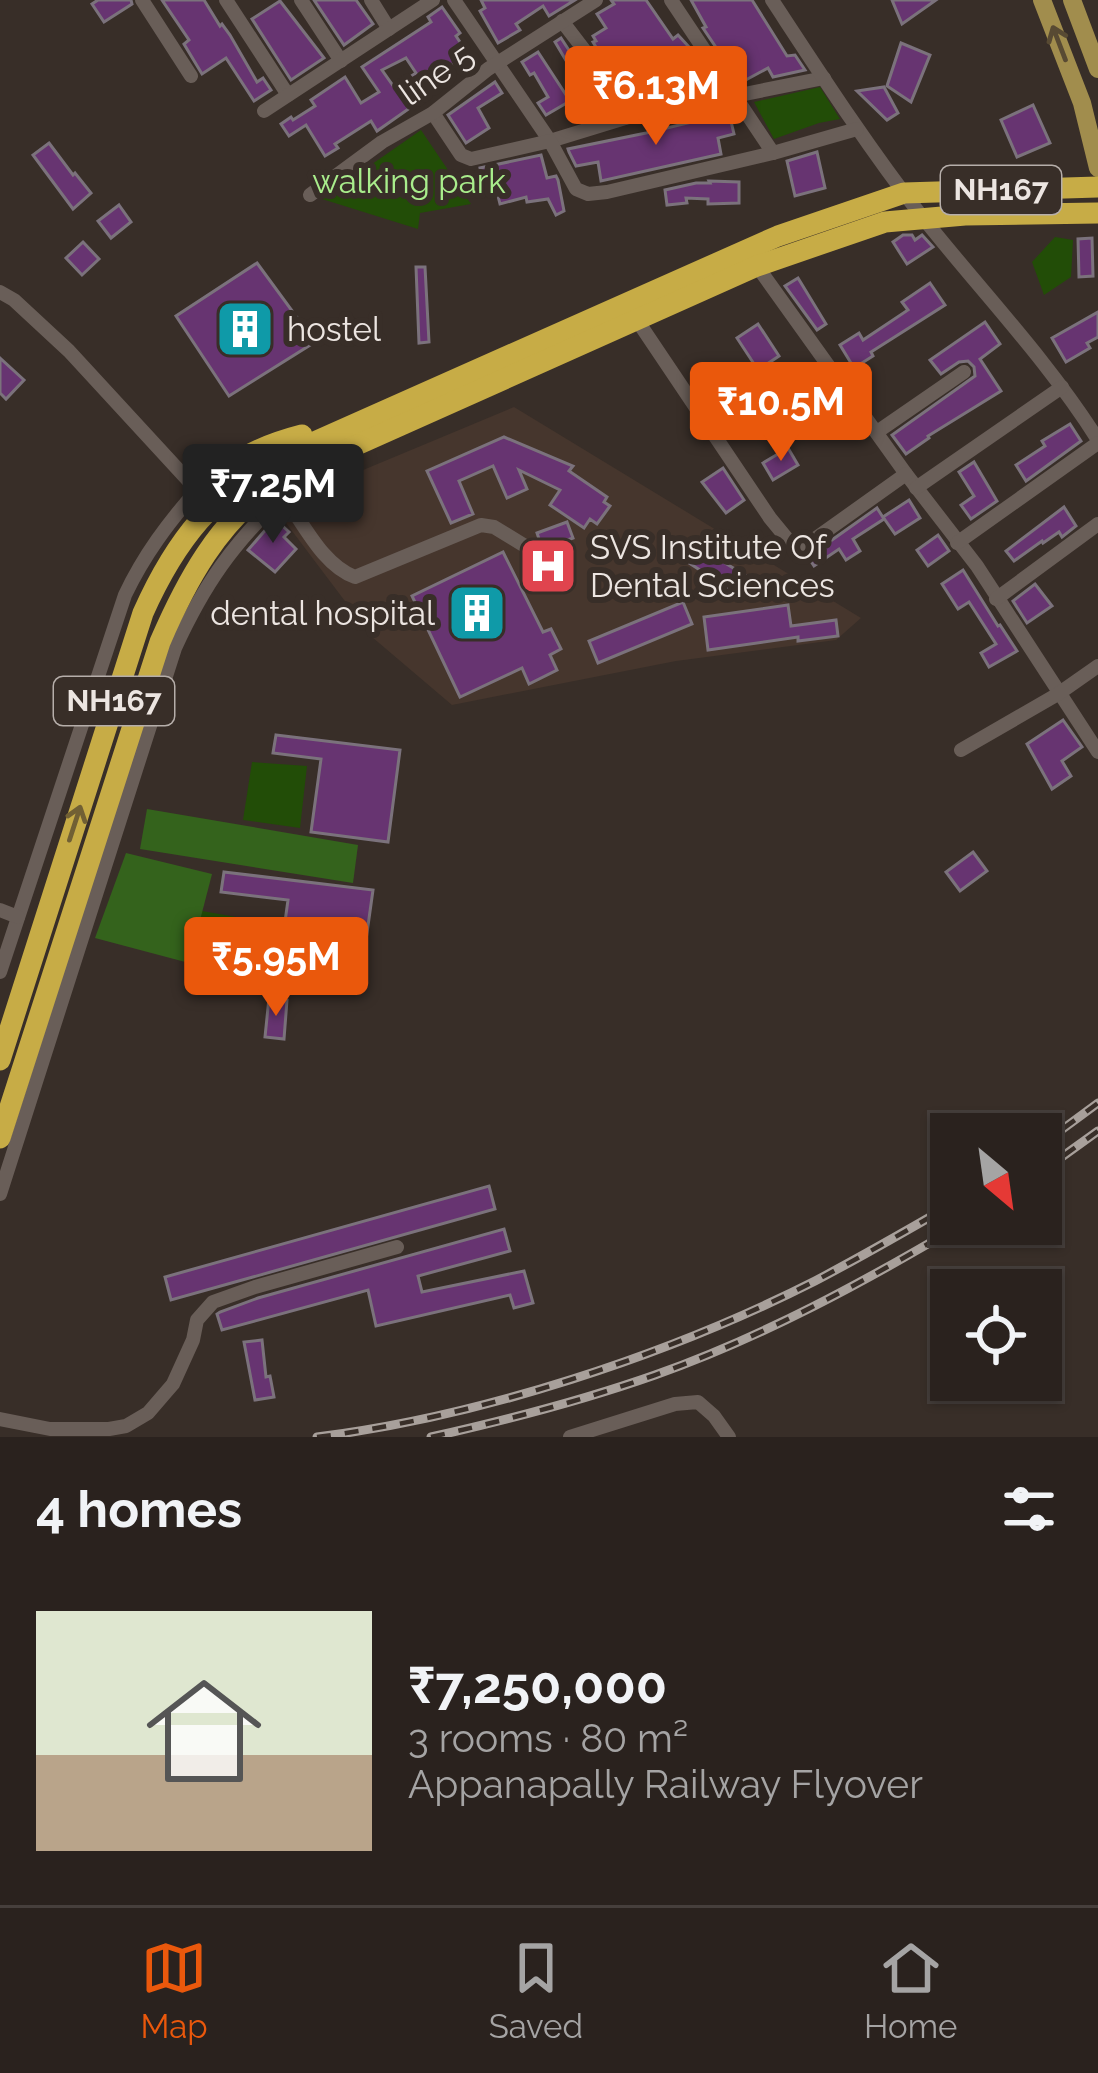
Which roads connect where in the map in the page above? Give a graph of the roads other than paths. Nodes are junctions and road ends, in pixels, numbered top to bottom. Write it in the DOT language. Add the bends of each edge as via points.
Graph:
graph roads {
  1 [pos="142,0"];
  2 [pos="226,0"];
  3 [pos="301,0"];
  4 [pos="370,0"];
  5 [pos="433,0"];
  6 [pos="454,0"];
  7 [pos="596,0"];
  8 [pos="671,0"];
  9 [pos="772,0"];
  10 [pos="1042,0"];
  11 [pos="1072,0"];
  12 [pos="562,21"];
  13 [pos="389,29"];
  14 [pos="341,61"];
  15 [pos="496,64"];
  16 [pos="1098,69"];
  17 [pos="191,76"];
  18 [pos="824,78"];
  19 [pos="288,95"];
  20 [pos="737,95"];
  21 [pos="264,111"];
  22 [pos="433,112"];
  23 [pos="626,118"];
  24 [pos="857,129"];
  25 [pos="550,140"];
  26 [pos="773,153"];
  27 [pos="1098,168"];
  28 [pos="1098,187"];
  29 [pos="904,193"];
  30 [pos="310,195"];
  31 [pos="1098,213"];
  32 [pos="924,219"];
  33 [pos="757,266"];
  34 [pos="0,292"];
  35 [pos="638,320"];
  36 [pos="543,352"];
  37 [pos="964,372"];
  38 [pos="1062,388"];
  39 [pos="877,432"];
  40 [pos="354,435"];
  41 [pos="1098,442"];
  42 [pos="906,474"];
  43 [pos="916,488"];
  44 [pos="197,490"];
  45 [pos="283,496"];
  46 [pos="1098,524"];
  47 [pos="957,543"];
  48 [pos="543,557"];
  49 [pos="996,599"];
  50 [pos="1098,667"];
  51 [pos="1058,694"];
  52 [pos="962,750"];
  53 [pos="1098,752"];
  54 [pos="0,910"];
  55 [pos="18,917"];
  56 [pos="0,972"];
  57 [pos="0,1060"];
  58 [pos="0,1138"];
  59 [pos="0,1194"];
  60 [pos="397,1246"];
  61 [pos="0,1419"];
  62 [pos="571,1437"];
  63 [pos="728,1437"];
  1 -- 17 [label="street"];
  2 -- 19 [label="street"];
  3 -- 14 [label="street"];
  4 -- 13 [label="street"];
  5 -- 13 [label="street"];
  6 -- 15 [label="street"];
  7 -- 12 [label="street, line 5"];
  8 -- 20 [label="street"];
  9 -- 18 [label="street"];
  27 -- 10 [label="main road, one-way"];
  11 -- 16 [label="main road"];
  12 -- 15 [label="street, line 5"];
  12 -- 23 [label="street"];
  13 -- 14 [label="street"];
  14 -- 19 [label="street"];
  15 -- 22 [label="street, line 5"];
  15 -- 25 [label="street"];
  18 -- 20 [label="street"];
  18 -- 24 [label="street"];
  19 -- 21 [label="street"];
  20 -- 23 [label="street"];
  20 -- 26 [label="street"];
  22 -- 25 [label="street" via="471,159"];
  22 -- 30 [label="street, line 5"];
  23 -- 25 [label="street"];
  24 -- 26 [label="street"];
  24 -- 29 [label="street"];
  25 -- 26 [label="street" via="576,189 588,194"];
  28 -- 29 [label="highway, NH167"];
  29 -- 32 [label="street"];
  29 -- 36 [label="highway, NH167" via="778,236"];
  31 -- 32 [label="highway, NH167"];
  32 -- 33 [label="highway, NH167" via="885,221"];
  32 -- 38 [label="street"];
  33 -- 35 [label="highway, NH167"];
  33 -- 39 [label="street"];
  34 -- 44 [label="street" via="69,351"];
  35 -- 36 [label="highway, NH167"];
  35 -- 42 [label="street" via="789,543 805,545"];
  36 -- 40 [label="highway, NH167"];
  37 -- 39 [label="street"];
  38 -- 41 [label="street"];
  38 -- 43 [label="street"];
  39 -- 42 [label="street"];
  40 -- 44 [label="highway" via="311,433 262,448"];
  40 -- 45 [label="highway"];
  57 -- 40 [label="highway, NH167, one-way" via="155,586 188,533 230,489 285,455"];
  40 -- 58 [label="highway, NH167" via="248,506 175,608"];
  41 -- 47 [label="street"];
  42 -- 43 [label="street"];
  43 -- 47 [label="street"];
  44 -- 55 [label="street" via="162,530 125,595"];
  45 -- 48 [label="street" via="329,560 355,577 481,526"];
  45 -- 59 [label="street" via="212,575 176,647"];
  46 -- 49 [label="street"];
  47 -- 49 [label="street"];
  49 -- 51 [label="street"];
  50 -- 51 [label="street"];
  51 -- 52 [label="street"];
  51 -- 53 [label="street"];
  54 -- 55 [label="street"];
  55 -- 56 [label="street"];
  60 -- 61 [label="street" via="213,1302 197,1320 173,1384 126,1426 50,1429"];
  62 -- 63 [label="street" via="698,1402"];
}
